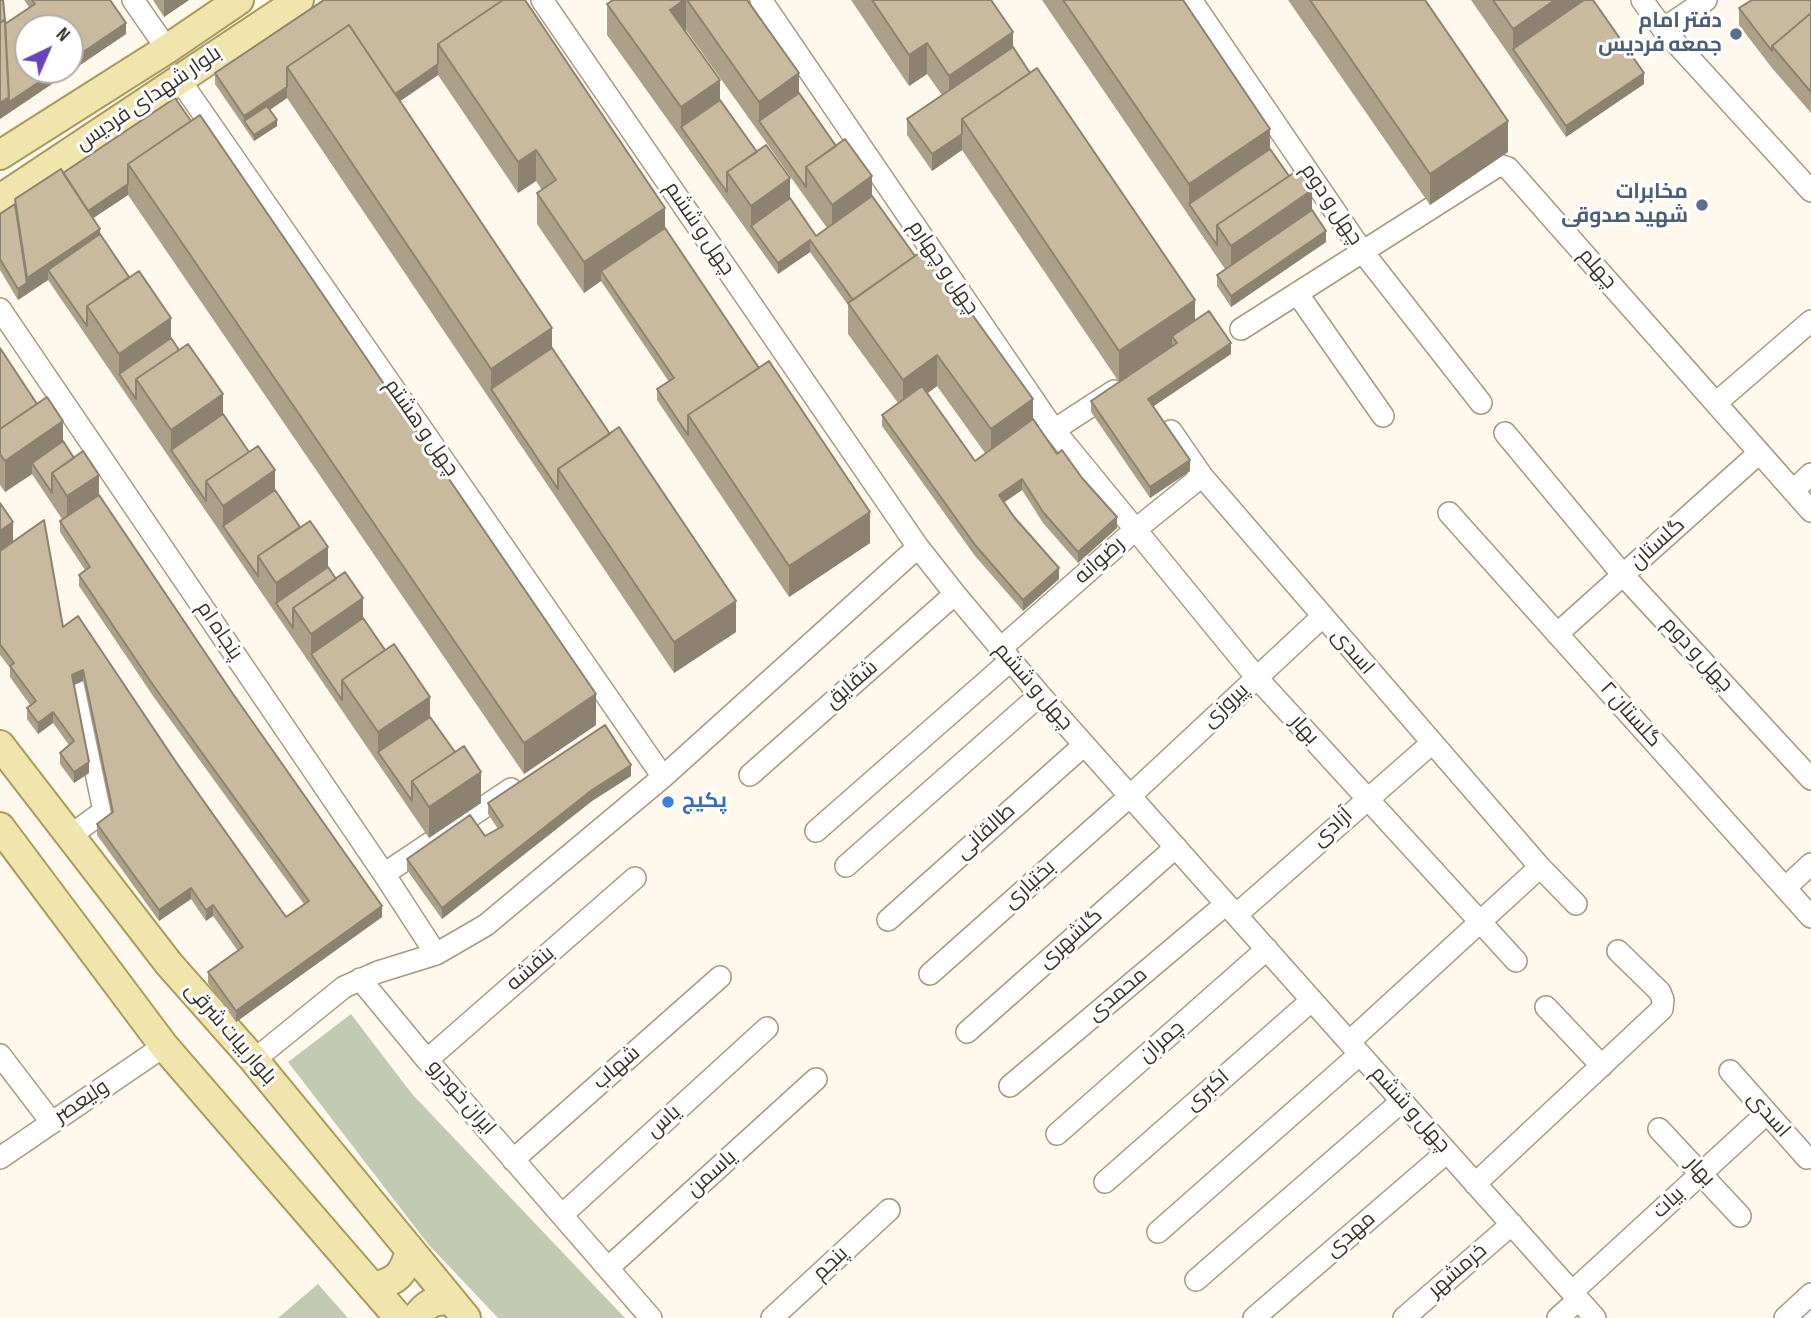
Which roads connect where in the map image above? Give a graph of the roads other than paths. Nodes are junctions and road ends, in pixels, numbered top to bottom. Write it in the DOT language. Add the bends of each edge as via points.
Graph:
graph roads {
  1 [pos="133,0"];
  2 [pos="239,0"];
  3 [pos="299,0"];
  4 [pos="542,0"];
  5 [pos="761,0"];
  6 [pos="1191,0"];
  7 [pos="1642,0"];
  8 [pos="1706,0"];
  9 [pos="1663,29"];
  10 [pos="167,49"];
  11 [pos="178,79"];
  12 [pos="0,155"];
  13 [pos="1811,191"];
  14 [pos="0,199"];
  15 [pos="1362,251"];
  16 [pos="1297,293"];
  17 [pos="0,309"];
  18 [pos="1811,321"];
  19 [pos="1241,329"];
  20 [pos="1132,379"];
  21 [pos="1481,403"];
  22 [pos="1716,403"];
  23 [pos="1383,416"];
  24 [pos="1054,430"];
  25 [pos="1171,431"];
  26 [pos="1505,433"];
  27 [pos="1759,453"];
  28 [pos="1811,474"];
  29 [pos="1202,476"];
  30 [pos="1793,491"];
  31 [pos="1811,511"];
  32 [pos="1449,513"];
  33 [pos="1135,530"];
  34 [pos="918,547"];
  35 [pos="1623,575"];
  36 [pos="955,594"];
  37 [pos="1322,617"];
  38 [pos="1557,634"];
  39 [pos="1005,655"];
  40 [pos="1256,678"];
  41 [pos="78,686"];
  42 [pos="1040,695"];
  43 [pos="621,716"];
  44 [pos="598,731"];
  45 [pos="1432,743"];
  46 [pos="1084,744"];
  47 [pos="0,745"];
  48 [pos="750,775"];
  49 [pos="531,776"];
  50 [pos="663,777"];
  51 [pos="1811,779"];
  52 [pos="1130,796"];
  53 [pos="1366,799"];
  54 [pos="0,827"];
  55 [pos="816,831"];
  56 [pos="70,836"];
  57 [pos="1175,847"];
  58 [pos="1811,864"];
  59 [pos="846,866"];
  60 [pos="1540,867"];
  61 [pos="384,874"];
  62 [pos="635,878"];
  63 [pos="1785,888"];
  64 [pos="1576,904"];
  65 [pos="1231,909"];
  66 [pos="1811,918"];
  67 [pos="888,920"];
  68 [pos="1481,923"];
  69 [pos="1267,949"];
  70 [pos="1618,951"];
  71 [pos="436,954"];
  72 [pos="1516,961"];
  73 [pos="930,974"];
  74 [pos="720,977"];
  75 [pos="360,979"];
  76 [pos="1312,1000"];
  77 [pos="1546,1007"];
  78 [pos="767,1028"];
  79 [pos="967,1032"];
  80 [pos="164,1046"];
  81 [pos="1355,1048"];
  82 [pos="0,1055"];
  83 [pos="254,1060"];
  84 [pos="427,1060"];
  85 [pos="1602,1066"];
  86 [pos="1730,1071"];
  87 [pos="816,1079"];
  88 [pos="1010,1086"];
  89 [pos="1402,1101"];
  90 [pos="1766,1114"];
  91 [pos="52,1123"];
  92 [pos="1659,1129"];
  93 [pos="1057,1134"];
  94 [pos="1447,1152"];
  95 [pos="0,1158"];
  96 [pos="1807,1158"];
  97 [pos="513,1160"];
  98 [pos="1701,1174"];
  99 [pos="1105,1182"];
  100 [pos="1475,1184"];
  101 [pos="889,1210"];
  102 [pos="562,1215"];
  103 [pos="1740,1216"];
  104 [pos="1511,1224"];
  105 [pos="1158,1231"];
  106 [pos="410,1250"];
  107 [pos="608,1268"];
  108 [pos="1196,1280"];
  109 [pos="372,1287"];
  110 [pos="1575,1296"];
  111 [pos="1809,1300"];
  112 [pos="458,1309"];
  113 [pos="399,1318"];
  114 [pos="416,1318"];
  115 [pos="651,1318"];
  116 [pos="772,1318"];
  117 [pos="1254,1318"];
  118 [pos="1404,1318"];
  119 [pos="1558,1318"];
  120 [pos="1595,1318"];
  121 [pos="1785,1318"];
  1 -- 10 [label="street"];
  2 -- 10 [label="main road, بلوار شهدای فردیس"];
  3 -- 11 [label="main road, بلوار شهدای فردیس"];
  4 -- 34 [label="street, چهل و ششم"];
  5 -- 24 [label="street, چهل و چهارم"];
  6 -- 15 [label="street, چهل و دوم"];
  7 -- 9 [label="street"];
  8 -- 9 [label="street"];
  9 -- 13 [label="street"];
  10 -- 12 [label="main road, بلوار شهدای فردیس"];
  11 -- 14 [label="main road, بلوار شهدای فردیس"];
  11 -- 43 [label="street, چهل و هشتم"];
  15 -- 16 [label="street"];
  15 -- 21 [label="street, چهل و دوم"];
  15 -- 22 [label="street, چهلم" via="1499,164 1508,168"];
  16 -- 19 [label="street"];
  16 -- 23 [label="street"];
  17 -- 61 [label="street, پنجاه ام"];
  18 -- 22 [label="street"];
  20 -- 24 [label="street"];
  22 -- 27 [label="street, چهلم"];
  24 -- 33 [label="street, چهل و چهارم"];
  25 -- 29 [label="street, اسدی"];
  26 -- 35 [label="street, چهل و دوم"];
  27 -- 30 [label="street, چهلم"];
  27 -- 35 [label="street, گلستان"];
  28 -- 30 [label="street"];
  29 -- 33 [label="street, رضوانه"];
  29 -- 37 [label="street, اسدی"];
  30 -- 31 [label="street, چهلم"];
  32 -- 38 [label="street, گلستان ۲"];
  33 -- 39 [label="street, رضوانه"];
  33 -- 40 [label="street, بهار"];
  34 -- 36 [label="street, چهل و ششم"];
  34 -- 50 [label="street"];
  35 -- 38 [label="street, گلستان"];
  35 -- 51 [label="street, چهل و دوم"];
  36 -- 39 [label="street, چهل و ششم"];
  36 -- 48 [label="street, شقایق"];
  37 -- 40 [label="street, پیروزی"];
  37 -- 45 [label="street, اسدی"];
  38 -- 63 [label="street, گلستان ۲"];
  39 -- 42 [label="street, چهل و ششم"];
  39 -- 55 [label="street, رضوانه"];
  40 -- 52 [label="street, پیروزی"];
  40 -- 53 [label="street, بهار"];
  41 -- 56 [label="street" via="104,811"];
  42 -- 46 [label="street, چهل و ششم"];
  42 -- 59 [label="street"];
  43 -- 44 [label="street"];
  43 -- 50 [label="street, چهل و هشتم"];
  45 -- 53 [label="street, آزادی"];
  45 -- 60 [label="street, اسدی"];
  46 -- 52 [label="street, چهل و ششم"];
  46 -- 67 [label="street, طالقانی"];
  47 -- 56 [label="main road, بلوار بیات شرقی"];
  49 -- 61 [label="street"];
  50 -- 71 [label="street" via="486,925"];
  52 -- 57 [label="street, چهل و ششم"];
  52 -- 73 [label="street, بختیاری"];
  53 -- 65 [label="street, آزادی"];
  53 -- 68 [label="street, بهار"];
  54 -- 80 [label="main road"];
  56 -- 83 [label="main road, بلوار بیات شرقی" via="169,964"];
  57 -- 65 [label="street, چهل و ششم"];
  57 -- 79 [label="street, گلشهری"];
  58 -- 63 [label="street"];
  60 -- 64 [label="street, اسدی"];
  60 -- 68 [label="street"];
  61 -- 71 [label="street, پنجاه ام"];
  62 -- 84 [label="street, بنفشه"];
  63 -- 66 [label="street, گلستان ۲"];
  65 -- 69 [label="street, چهل و ششم"];
  65 -- 88 [label="street, محمدی"];
  68 -- 72 [label="street, بهار"];
  68 -- 81 [label="street"];
  69 -- 76 [label="street, چهل و ششم"];
  69 -- 93 [label="street, چمران"];
  70 -- 85 [label="street" via="1660,992 1662,1009"];
  71 -- 75 [label="street"];
  74 -- 97 [label="street, شهاب"];
  75 -- 83 [label="street"];
  75 -- 84 [label="street, ایران خودرو"];
  76 -- 81 [label="street, چهل و ششم"];
  76 -- 99 [label="street, اکبری"];
  77 -- 85 [label="street"];
  78 -- 102 [label="street, یاس"];
  80 -- 91 [label="street, ولیعصر"];
  80 -- 109 [label="main road"];
  81 -- 89 [label="street, چهل و ششم"];
  81 -- 105 [label="street"];
  82 -- 91 [label="street"];
  83 -- 106 [label="main road, بلوار بیات شرقی"];
  84 -- 97 [label="street, ایران خودرو"];
  85 -- 100 [label="street"];
  86 -- 90 [label="street, اسدی"];
  87 -- 107 [label="street, یاسمن"];
  89 -- 94 [label="street, چهل و ششم"];
  89 -- 108 [label="street"];
  90 -- 96 [label="street, اسدی"];
  90 -- 98 [label="street, بیات"];
  91 -- 95 [label="street, ولیعصر"];
  92 -- 98 [label="street, بهار"];
  94 -- 100 [label="street, چهل و ششم"];
  94 -- 117 [label="street, مهدی"];
  97 -- 102 [label="street, ایران خودرو"];
  98 -- 103 [label="street, بهار"];
  98 -- 110 [label="street, بیات"];
  100 -- 104 [label="street, چهل و ششم"];
  101 -- 116 [label="street, پنجم"];
  102 -- 107 [label="street, ایران خودرو"];
  104 -- 110 [label="street, چهل و ششم"];
  104 -- 118 [label="street, خرمشهر"];
  106 -- 109 [label="main road" via="398,1277"];
  106 -- 112 [label="main road, بلوار بیات شرقی"];
  107 -- 115 [label="street, ایران خودرو"];
  109 -- 113 [label="main road"];
  110 -- 119 [label="street, بیات"];
  110 -- 120 [label="street, چهل و ششم"];
  111 -- 121 [label="street"];
  112 -- 114 [label="main road" via="435,1300"];
}
